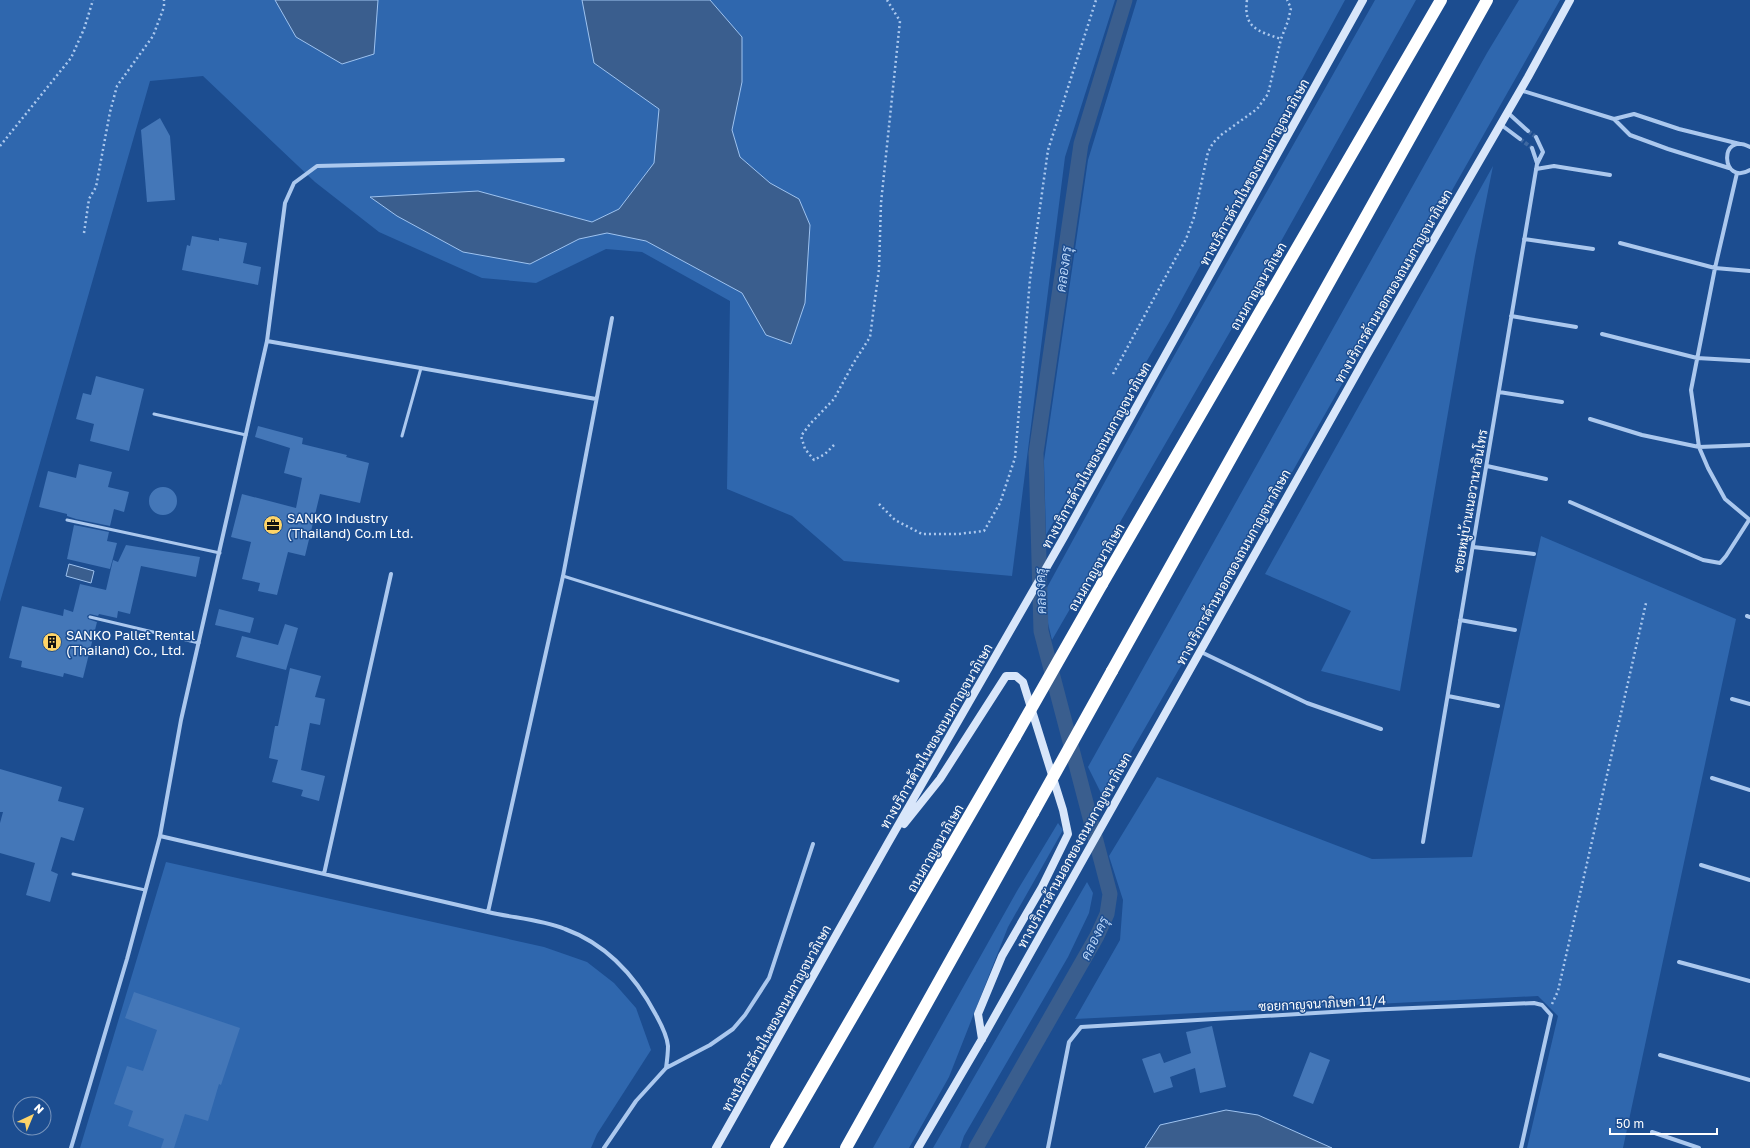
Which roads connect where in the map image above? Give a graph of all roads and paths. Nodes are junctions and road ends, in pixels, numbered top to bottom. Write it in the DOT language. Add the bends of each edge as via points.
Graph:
graph roads {
  1 [pos="93,0"];
  2 [pos="164,0"];
  3 [pos="887,0"];
  4 [pos="1096,0"];
  5 [pos="1247,0"];
  6 [pos="1287,0"];
  7 [pos="1363,0"];
  8 [pos="1441,0"];
  9 [pos="1487,0"];
  10 [pos="1570,0"];
  11 [pos="1281,39"];
  12 [pos="1520,90"];
  13 [pos="1507,112"];
  14 [pos="1614,119"];
  15 [pos="1500,124"];
  16 [pos="1528,131"];
  17 [pos="1536,137"];
  18 [pos="1520,139"];
  19 [pos="1740,144"];
  20 [pos="0,146"];
  21 [pos="1750,147"];
  22 [pos="1532,148"];
  23 [pos="563,160"];
  24 [pos="1537,166"];
  25 [pos="1730,168"];
  26 [pos="1750,170"];
  27 [pos="1737,173"];
  28 [pos="1610,175"];
  29 [pos="84,233"];
  30 [pos="1524,239"];
  31 [pos="1620,243"];
  32 [pos="1593,249"];
  33 [pos="1715,268"];
  34 [pos="1750,271"];
  35 [pos="1512,316"];
  36 [pos="612,318"];
  37 [pos="1576,327"];
  38 [pos="1602,334"];
  39 [pos="267,341"];
  40 [pos="1696,358"];
  41 [pos="1750,361"];
  42 [pos="421,368"];
  43 [pos="1113,374"];
  44 [pos="1499,392"];
  45 [pos="596,399"];
  46 [pos="1562,402"];
  47 [pos="154,414"];
  48 [pos="1590,419"];
  49 [pos="247,435"];
  50 [pos="402,436"];
  51 [pos="834,445"];
  52 [pos="1750,445"];
  53 [pos="1698,447"];
  54 [pos="1486,466"];
  55 [pos="1546,479"];
  56 [pos="1570,502"];
  57 [pos="879,504"];
  58 [pos="67,520"];
  59 [pos="1750,520"];
  60 [pos="1473,547"];
  61 [pos="220,553"];
  62 [pos="1534,554"];
  63 [pos="391,574"];
  64 [pos="563,576"];
  65 [pos="1646,603"];
  66 [pos="90,617"];
  67 [pos="1460,620"];
  68 [pos="1515,630"];
  69 [pos="200,643"];
  70 [pos="1199,650"];
  71 [pos="898,681"];
  72 [pos="1448,696"];
  73 [pos="1732,699"];
  74 [pos="1750,704"];
  75 [pos="1498,706"];
  76 [pos="1381,729"];
  77 [pos="1712,778"];
  78 [pos="1750,790"];
  79 [pos="160,836"];
  80 [pos="1423,842"];
  81 [pos="888,843"];
  82 [pos="813,844"];
  83 [pos="1701,865"];
  84 [pos="73,874"];
  85 [pos="324,874"];
  86 [pos="1750,880"];
  87 [pos="145,890"];
  88 [pos="488,912"];
  89 [pos="1679,962"];
  90 [pos="1750,981"];
  91 [pos="1546,1010"];
  92 [pos="982,1039"];
  93 [pos="1660,1055"];
  94 [pos="666,1068"];
  95 [pos="1750,1080"];
  96 [pos="1652,1132"];
  97 [pos="71,1148"];
  98 [pos="604,1148"];
  99 [pos="716,1148"];
  100 [pos="776,1148"];
  101 [pos="846,1148"];
  102 [pos="918,1148"];
  103 [pos="1048,1148"];
  104 [pos="1520,1148"];
  105 [pos="1699,1148"];
  1 -- 20 [label="path" via="84,30 71,58"];
  2 -- 29 [label="path" via="164,7 153,36 117,86 96,187 89,199"];
  3 -- 51 [label="path" via="900,21 881,203 879,270 870,337 834,399 801,436 805,449 814,460"];
  4 -- 57 [label="path" via="1048,150 1030,279 1016,458 1000,503 984,531 958,534 922,534 895,520"];
  5 -- 11 [label="path" via="1245,11 1249,23 1259,31"];
  6 -- 11 [label="path" via="1291,8"];
  7 -- 81 [label="main road, ทางบริการด้านในของถนนกาญจนาภิเษก" via="1064,537"];
  8 -- 100 [label="highway, ถนนกาญจนาภิเษก, bridge"];
  9 -- 101 [label="highway, bridge"];
  10 -- 12 [label="main road, ทางบริการด้านนอกของถนนกาญจนาภิเษก"];
  11 -- 43 [label="path" via="1268,94 1257,109 1221,135 1208,152 1194,217 1186,239"];
  12 -- 13 [label="main road, ทางบริการด้านนอกของถนนกาญจนาภิเษก"];
  12 -- 14 [label="street"];
  13 -- 15 [label="main road, ทางบริการด้านนอกของถนนกาญจนาภิเษก"];
  13 -- 16 [label="street"];
  14 -- 19 [label="street" via="1634,114 1679,130"];
  14 -- 25 [label="street" via="1630,135"];
  15 -- 18 [label="street"];
  15 -- 70 [label="main road, ทางบริการด้านนอกของถนนกาญจนาภิเษก"];
  17 -- 24 [label="street, ซอยหมู่บ้านเนอวานาอินโทร" via="1543,152"];
  19 -- 21 [label="street"];
  19 -- 25 [label="street" via="1728,150 1726,159"];
  22 -- 24 [label="street, ซอยหมู่บ้านเนอวานาอินโทร"];
  23 -- 39 [label="street" via="317,166 294,184 285,203"];
  24 -- 28 [label="street" via="1554,166"];
  24 -- 30 [label="street, ซอยหมู่บ้านเนอวานาอินโทร"];
  25 -- 27 [label="street"];
  26 -- 27 [label="street" via="1746,173"];
  27 -- 33 [label="street"];
  30 -- 32 [label="street"];
  30 -- 35 [label="street, ซอยหมู่บ้านเนอวานาอินโทร"];
  31 -- 33 [label="street"];
  33 -- 34 [label="street"];
  33 -- 40 [label="street"];
  35 -- 37 [label="street"];
  35 -- 44 [label="street, ซอยหมู่บ้านเนอวานาอินโทร"];
  36 -- 45 [label="street"];
  38 -- 40 [label="street"];
  39 -- 42 [label="street"];
  39 -- 49 [label="street"];
  40 -- 41 [label="street"];
  40 -- 53 [label="street" via="1691,390"];
  42 -- 45 [label="street"];
  42 -- 50 [label="lane"];
  44 -- 46 [label="street"];
  44 -- 54 [label="street, ซอยหมู่บ้านเนอวานาอินโทร"];
  45 -- 64 [label="street"];
  47 -- 49 [label="lane"];
  48 -- 53 [label="street" via="1642,435"];
  49 -- 61 [label="street"];
  52 -- 53 [label="street"];
  53 -- 59 [label="street" via="1725,499"];
  54 -- 55 [label="street"];
  54 -- 60 [label="street, ซอยหมู่บ้านเนอวานาอินโทร"];
  56 -- 59 [label="street" via="1703,560 1720,563"];
  58 -- 61 [label="lane"];
  60 -- 62 [label="street"];
  60 -- 67 [label="street, ซอยหมู่บ้านเนอวานาอินโทร"];
  61 -- 69 [label="street"];
  63 -- 85 [label="street"];
  64 -- 71 [label="lane"];
  64 -- 88 [label="street"];
  65 -- 91 [label="path" via="1558,991 1554,1002"];
  66 -- 69 [label="lane"];
  67 -- 68 [label="street"];
  67 -- 72 [label="street, ซอยหมู่บ้านเนอวานาอินโทร"];
  69 -- 79 [label="street" via="181,720"];
  70 -- 76 [label="street" via="1307,703"];
  70 -- 92 [label="main road, ทางบริการด้านนอกของถนนกาญจนาภิเษก"];
  72 -- 75 [label="street"];
  72 -- 80 [label="street, ซอยหมู่บ้านเนอวานาอินโทร"];
  73 -- 74 [label="street"];
  77 -- 78 [label="street"];
  79 -- 85 [label="street"];
  79 -- 87 [label="street"];
  81 -- 92 [label="main road" via="940,780 1006,676 1016,676 1023,682 1063,810 1068,834 1042,887 1002,956 978,1014"];
  81 -- 99 [label="main road, ทางบริการด้านในของถนนกาญจนาภิเษก"];
  82 -- 94 [label="street" via="769,978 745,1015 733,1029"];
  83 -- 86 [label="street"];
  84 -- 87 [label="lane"];
  85 -- 88 [label="street"];
  87 -- 97 [label="street"];
  88 -- 94 [label="street" via="564,928 581,935 607,952 633,979 651,1003 668,1046"];
  89 -- 90 [label="street"];
  91 -- 103 [label="street, ซอยกาญจนาภิเษก 11/4" via="1542,1005 1534,1003 1364,1010 1081,1027 1069,1042"];
  91 -- 104 [label="street" via="1551,1015"];
  92 -- 102 [label="main road, ทางบริการด้านนอกของถนนกาญจนาภิเษก"];
  93 -- 95 [label="street"];
  94 -- 98 [label="street" via="636,1101"];
  96 -- 105 [label="street"];
}
